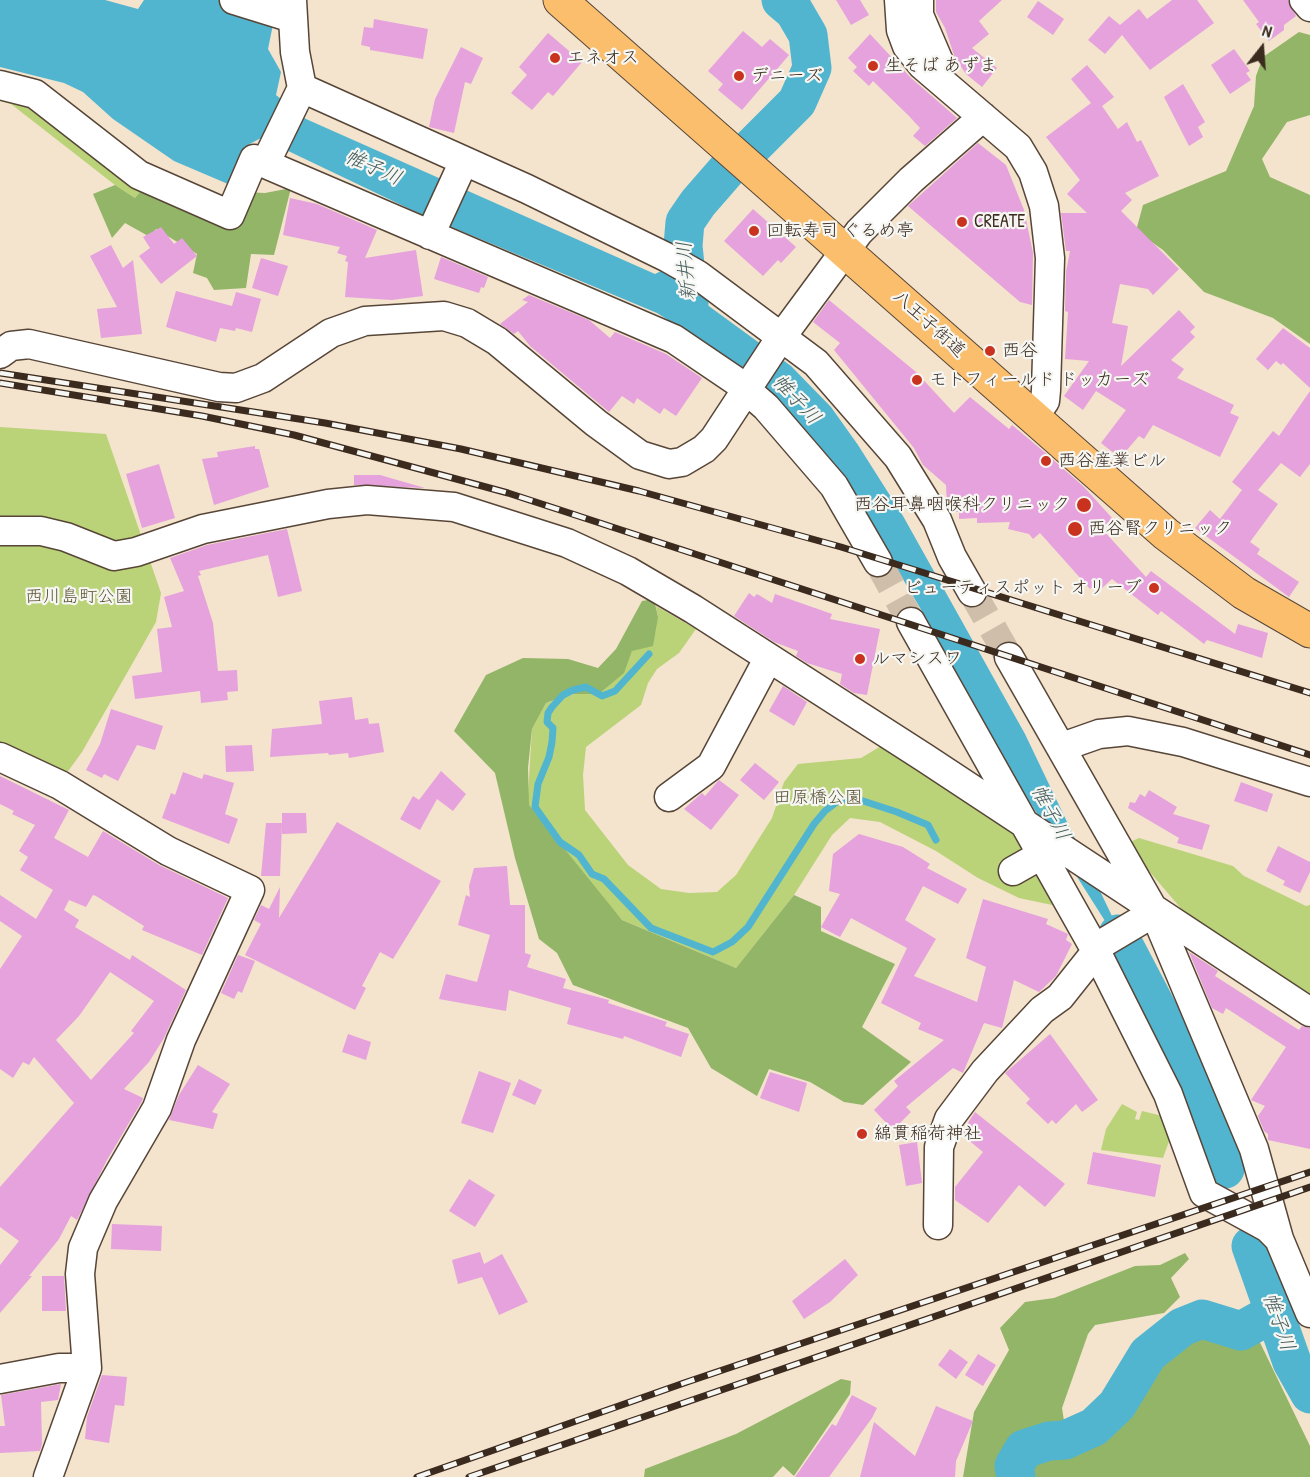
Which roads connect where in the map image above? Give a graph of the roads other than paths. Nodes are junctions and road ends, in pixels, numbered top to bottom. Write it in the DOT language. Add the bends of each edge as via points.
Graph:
graph roads {
  1 [pos="234,0"];
  2 [pos="560,0"];
  3 [pos="899,0"];
  4 [pos="919,0"];
  5 [pos="1304,0"];
  6 [pos="1310,7"];
  7 [pos="289,11"];
  8 [pos="933,73"];
  9 [pos="0,85"];
  10 [pos="300,91"];
  11 [pos="983,117"];
  12 [pos="267,160"];
  13 [pos="463,165"];
  14 [pos="432,230"];
  15 [pos="845,251"];
  16 [pos="780,340"];
  17 [pos="0,354"];
  18 [pos="749,389"];
  19 [pos="1033,418"];
  20 [pos="0,531"];
  21 [pos="878,562"];
  22 [pos="972,592"];
  23 [pos="911,621"];
  24 [pos="1310,631"];
  25 [pos="1009,657"];
  26 [pos="768,658"];
  27 [pos="1062,747"];
  28 [pos="0,757"];
  29 [pos="1310,782"];
  30 [pos="669,797"];
  31 [pos="1036,837"];
  32 [pos="1013,871"];
  33 [pos="1147,915"];
  34 [pos="1099,947"];
  35 [pos="1310,1012"];
  36 [pos="938,1225"];
  37 [pos="1279,1239"];
  38 [pos="1307,1300"];
  39 [pos="87,1368"];
  40 [pos="0,1379"];
  41 [pos="48,1477"];
  1 -- 7 [label="street"];
  2 -- 15 [label="highway, 八王子街道"];
  3 -- 8 [label="street" via="901,30 907,46"];
  4 -- 8 [label="street" via="919,15 940,64"];
  5 -- 6 [label="street"];
  7 -- 10 [label="street"];
  8 -- 11 [label="street"];
  9 -- 12 [label="street" via="35,94 139,175 231,215 254,159"];
  10 -- 12 [label="street"];
  10 -- 13 [label="street"];
  11 -- 15 [label="street" via="911,180"];
  11 -- 19 [label="street" via="1018,147 1033,172 1044,206 1050,258 1047,390 1046,401"];
  12 -- 14 [label="street" via="380,214"];
  13 -- 14 [label="street"];
  13 -- 16 [label="street" via="668,258 698,275"];
  14 -- 18 [label="street" via="674,339"];
  15 -- 16 [label="street"];
  15 -- 19 [label="highway, 八王子街道"];
  16 -- 18 [label="street"];
  16 -- 22 [label="street" via="816,363 898,457 937,520"];
  17 -- 18 [label="street" via="11,346 29,344 236,388 263,378 331,333 365,321 444,316 467,323 497,341 640,456 669,464 682,462 704,449"];
  18 -- 21 [label="street" via="834,486"];
  19 -- 24 [label="highway, 八王子街道" via="1166,534 1244,593"];
  20 -- 26 [label="street" via="41,531 114,556 203,529 328,504 395,501 454,507 567,543 628,571"];
  23 -- 31 [label="street"];
  25 -- 27 [label="street"];
  26 -- 30 [label="street" via="711,766"];
  26 -- 31 [label="street"];
  27 -- 29 [label="street" via="1099,734 1151,734"];
  27 -- 33 [label="street"];
  28 -- 39 [label="street" via="60,785 168,851 250,890 182,1040 157,1108 103,1201 83,1248 80,1274"];
  31 -- 32 [label="street"];
  31 -- 33 [label="street" via="1128,893"];
  31 -- 34 [label="street"];
  33 -- 34 [label="street"];
  33 -- 35 [label="street"];
  33 -- 37 [label="street" via="1254,1149"];
  34 -- 36 [label="street" via="1060,997 1042,1010 985,1071 949,1119 939,1147"];
  34 -- 37 [label="street" via="1168,1094 1204,1193 1268,1228"];
  37 -- 38 [label="street"];
  39 -- 40 [label="street" via="59,1368"];
  39 -- 41 [label="street"];
}
